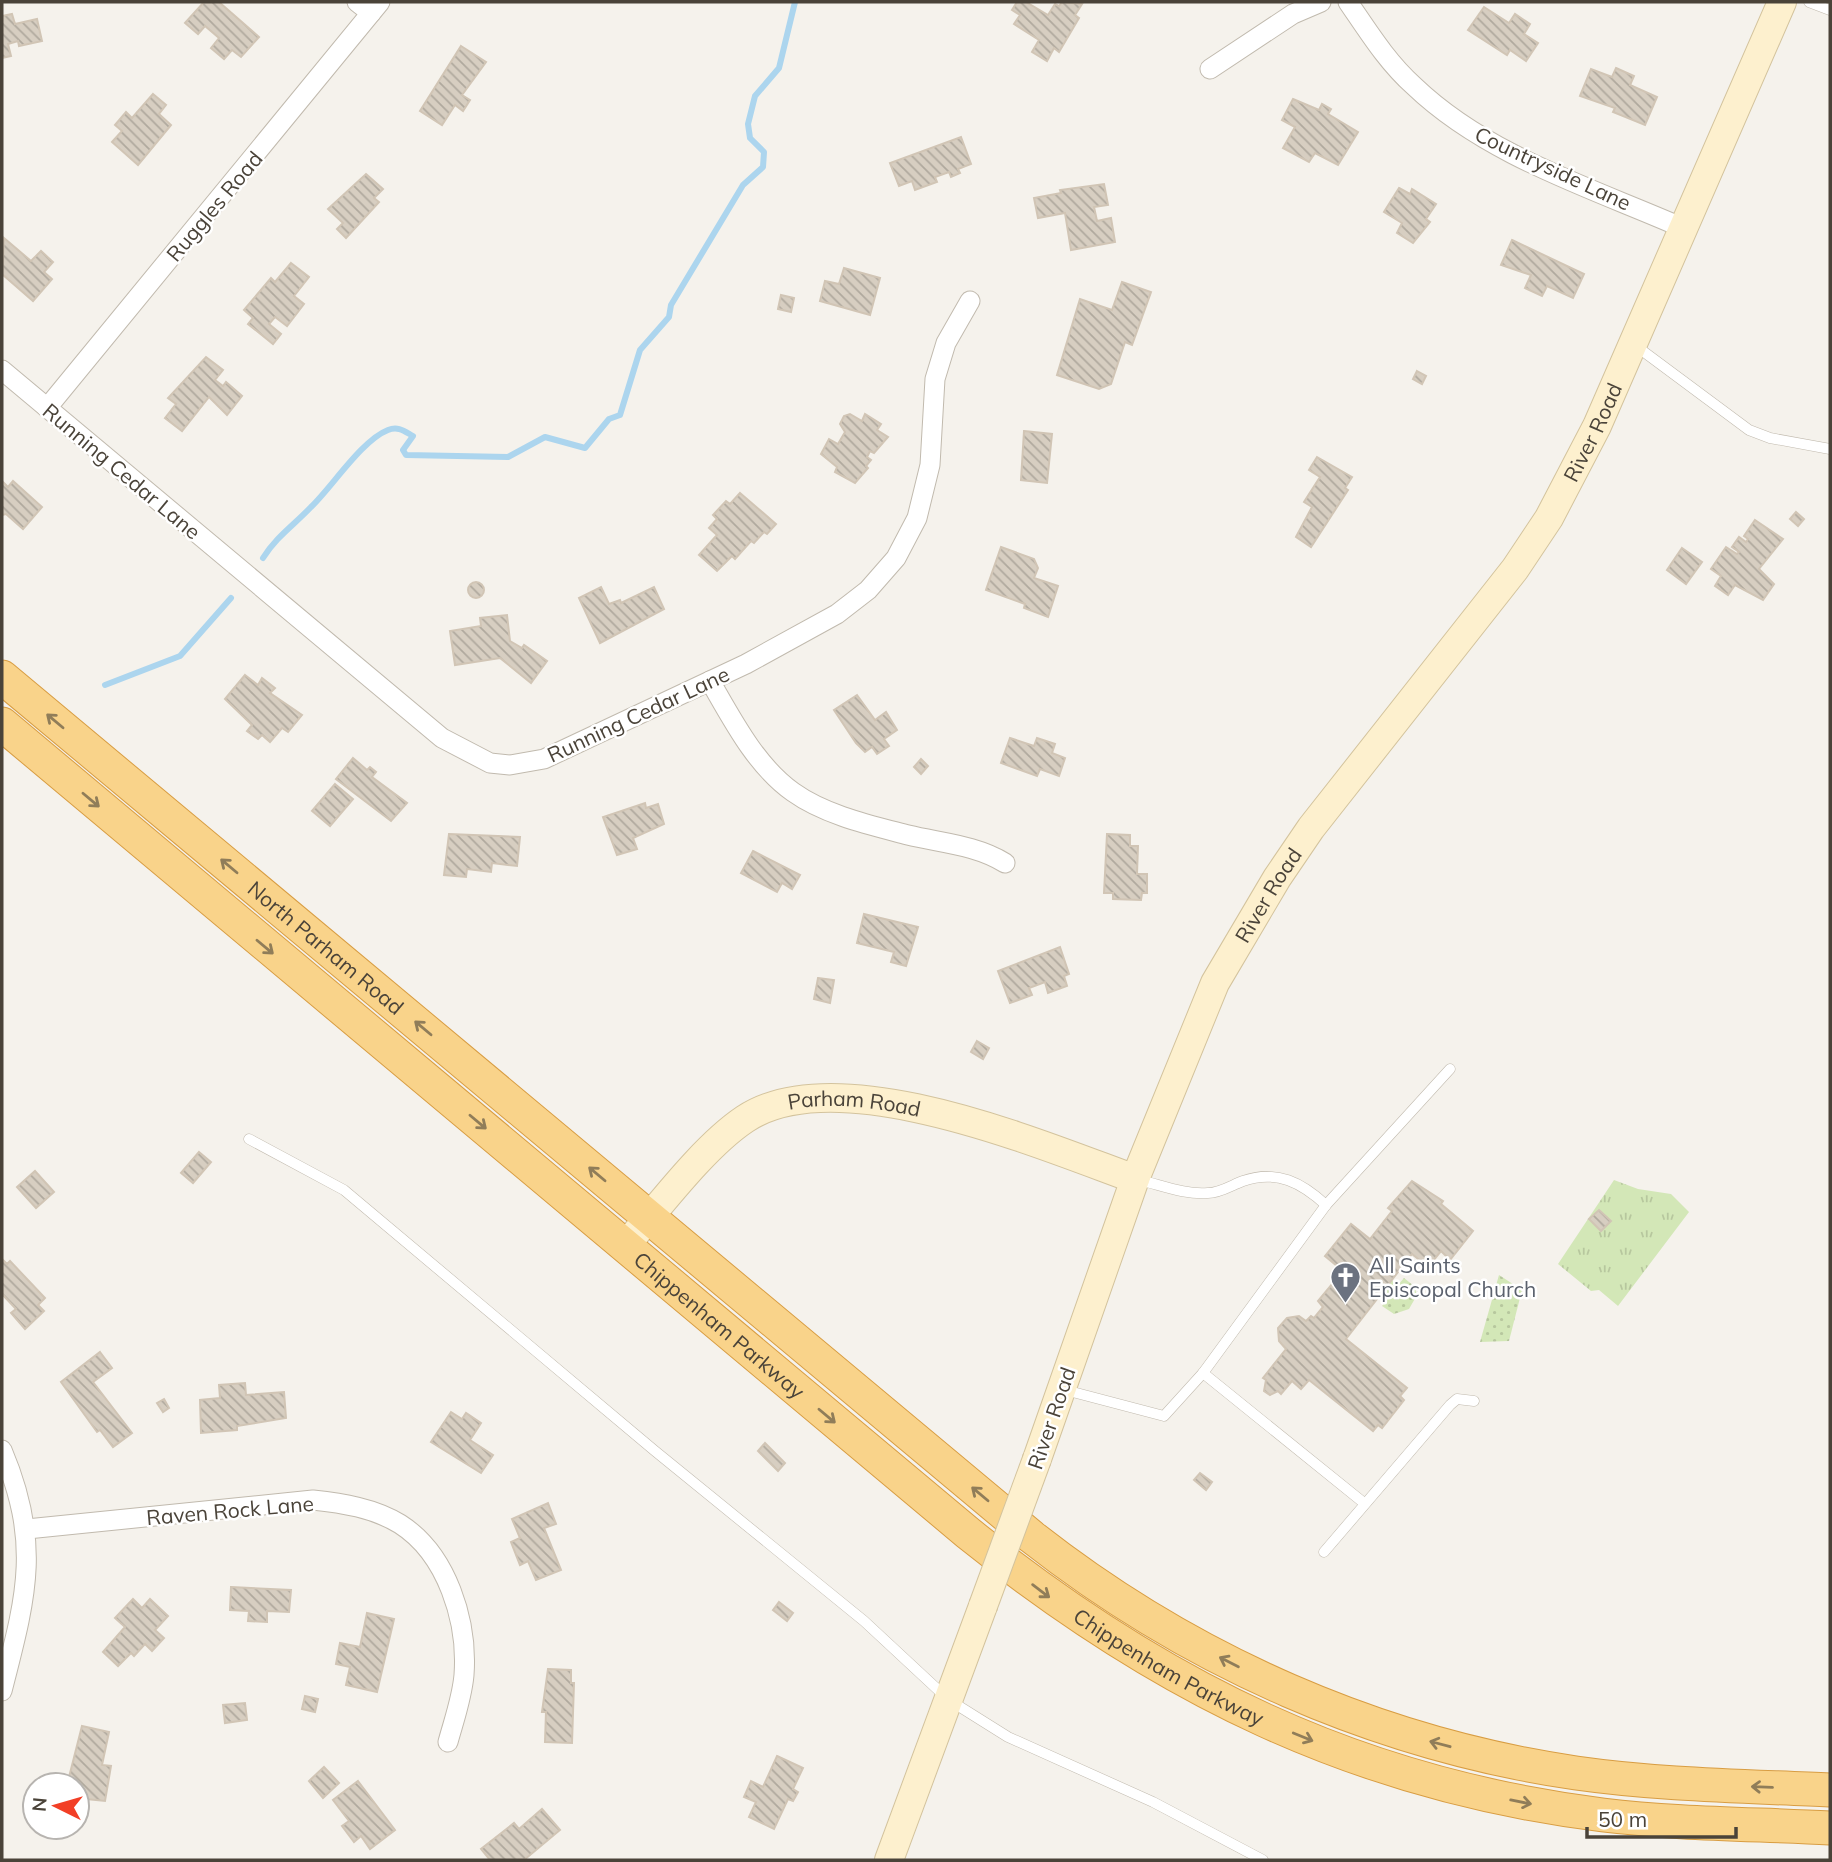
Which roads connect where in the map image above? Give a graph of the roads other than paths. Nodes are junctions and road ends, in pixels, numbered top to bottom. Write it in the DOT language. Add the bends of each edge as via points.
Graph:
graph roads {
  1 [pos="1321,2"];
  2 [pos="1348,2"];
  3 [pos="1782,2"];
  4 [pos="1809,2"];
  5 [pos="369,5"];
  6 [pos="1830,10"];
  7 [pos="1210,69"];
  8 [pos="1683,228"];
  9 [pos="970,301"];
  10 [pos="1633,344"];
  11 [pos="2,370"];
  12 [pos="47,408"];
  13 [pos="1830,449"];
  14 [pos="2,677"];
  15 [pos="710,681"];
  16 [pos="2,724"];
  17 [pos="1005,863"];
  18 [pos="1450,1069"];
  19 [pos="249,1139"];
  20 [pos="1135,1179"];
  21 [pos="1326,1205"];
  22 [pos="650,1217"];
  23 [pos="624,1247"];
  24 [pos="1203,1373"];
  25 [pos="1062,1388"];
  26 [pos="1474,1401"];
  27 [pos="2,1450"];
  28 [pos="1364,1503"];
  29 [pos="27,1529"];
  30 [pos="1324,1552"];
  31 [pos="2,1691"];
  32 [pos="949,1700"];
  33 [pos="448,1742"];
  34 [pos="1830,1790"];
  35 [pos="1830,1828"];
  36 [pos="889,1860"];
  37 [pos="1263,1860"];
  1 -- 7 [label="street" via="1293,14"];
  2 -- 8 [label="street, Countryside Lane" via="1393,64 1450,116 1534,163"];
  3 -- 8 [label="main road, River Road"];
  4 -- 6 [label="lane"];
  5 -- 12 [label="street, Ruggles Road"];
  8 -- 10 [label="main road, River Road"];
  9 -- 15 [label="street, Running Cedar Lane" via="946,342 935,379 925,494 896,558 868,590 837,614"];
  10 -- 13 [label="lane" via="1749,430"];
  10 -- 20 [label="main road, River Road" via="1574,474 1535,538 1311,828 1270,890 1215,983"];
  11 -- 12 [label="street, Running Cedar Lane"];
  12 -- 15 [label="street, Running Cedar Lane" via="442,738 478,758 510,765 544,759"];
  22 -- 14 [label="highway, North Parham Road, one-way"];
  15 -- 17 [label="street" via="756,753 793,793 835,813 976,849"];
  16 -- 23 [label="highway, North Parham Road, one-way"];
  18 -- 21 [label="lane"];
  19 -- 32 [label="lane" via="344,1190 864,1621"];
  20 -- 21 [label="lane" via="1194,1194 1271,1176 1306,1187"];
  20 -- 22 [label="main road, Parham Road" via="983,1125 924,1110 874,1102 809,1100 771,1107 733,1128"];
  20 -- 25 [label="main road, River Road"];
  21 -- 24 [label="lane"];
  22 -- 23 [label="main road, Parham Road"];
  34 -- 22 [label="highway, Chippenham Parkway, one-way" via="1637,1780 1506,1760 1378,1726 1266,1681 1138,1612 1050,1550"];
  23 -- 35 [label="highway, Chippenham Parkway, one-way" via="1044,1593 1133,1653 1227,1704 1359,1759 1507,1799 1637,1818"];
  24 -- 25 [label="lane" via="1164,1416"];
  24 -- 28 [label="lane"];
  25 -- 32 [label="main road, River Road, bridge"];
  26 -- 28 [label="lane" via="1457,1399 1450,1405"];
  27 -- 29 [label="street"];
  28 -- 30 [label="lane"];
  29 -- 31 [label="street" via="23,1605"];
  29 -- 33 [label="street, Raven Rock Lane" via="313,1500 342,1503 386,1517 424,1545 457,1608 464,1672"];
  32 -- 36 [label="main road, River Road"];
  32 -- 37 [label="lane" via="1008,1737 1153,1802"];
}
